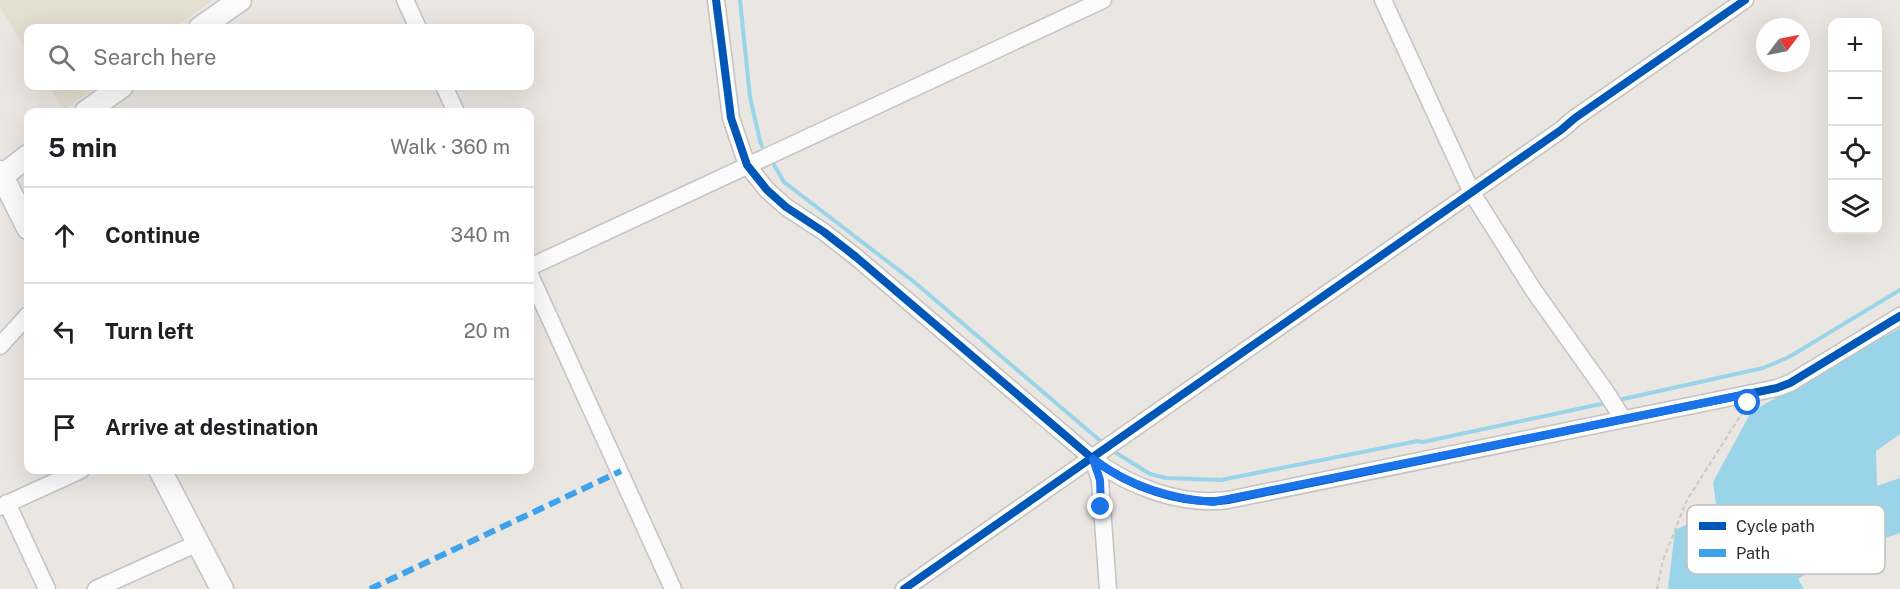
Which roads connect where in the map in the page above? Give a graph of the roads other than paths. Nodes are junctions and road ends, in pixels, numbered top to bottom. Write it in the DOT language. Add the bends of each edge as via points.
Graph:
graph roads {
  1 [pos="240,0"];
  2 [pos="405,0"];
  3 [pos="716,0"];
  4 [pos="1103,0"];
  5 [pos="1383,0"];
  6 [pos="1745,0"];
  7 [pos="206,24"];
  8 [pos="416,24"];
  9 [pos="116,90"];
  10 [pos="446,90"];
  11 [pos="92,108"];
  12 [pos="454,108"];
  13 [pos="24,159"];
  14 [pos="747,165"];
  15 [pos="1,175"];
  16 [pos="1472,193"];
  17 [pos="24,220"];
  18 [pos="534,265"];
  19 [pos="534,284"];
  20 [pos="1900,316"];
  21 [pos="24,319"];
  22 [pos="0,346"];
  23 [pos="1623,419"];
  24 [pos="1093,459"];
  25 [pos="72,474"];
  26 [pos="162,474"];
  27 [pos="4,505"];
  28 [pos="198,543"];
  29 [pos="47,589"];
  30 [pos="96,589"];
  31 [pos="222,589"];
  32 [pos="673,589"];
  33 [pos="904,589"];
  34 [pos="1108,589"];
  1 -- 7 [label="street"];
  2 -- 8 [label="street"];
  3 -- 14 [label="street" via="730,118"];
  4 -- 14 [label="street"];
  5 -- 16 [label="street"];
  6 -- 16 [label="street"];
  9 -- 11 [label="street"];
  10 -- 12 [label="street"];
  13 -- 15 [label="street"];
  14 -- 18 [label="street"];
  14 -- 24 [label="street" via="786,207 856,257"];
  15 -- 17 [label="street"];
  16 -- 23 [label="street"];
  16 -- 24 [label="street"];
  19 -- 32 [label="street"];
  20 -- 23 [label="street" via="1777,388"];
  21 -- 22 [label="street"];
  23 -- 24 [label="street" via="1213,502 1163,494 1110,472"];
  24 -- 33 [label="street"];
  24 -- 34 [label="street" via="1100,480"];
  25 -- 27 [label="street"];
  26 -- 28 [label="street"];
  27 -- 29 [label="street"];
  28 -- 30 [label="street"];
  28 -- 31 [label="street"];
}
